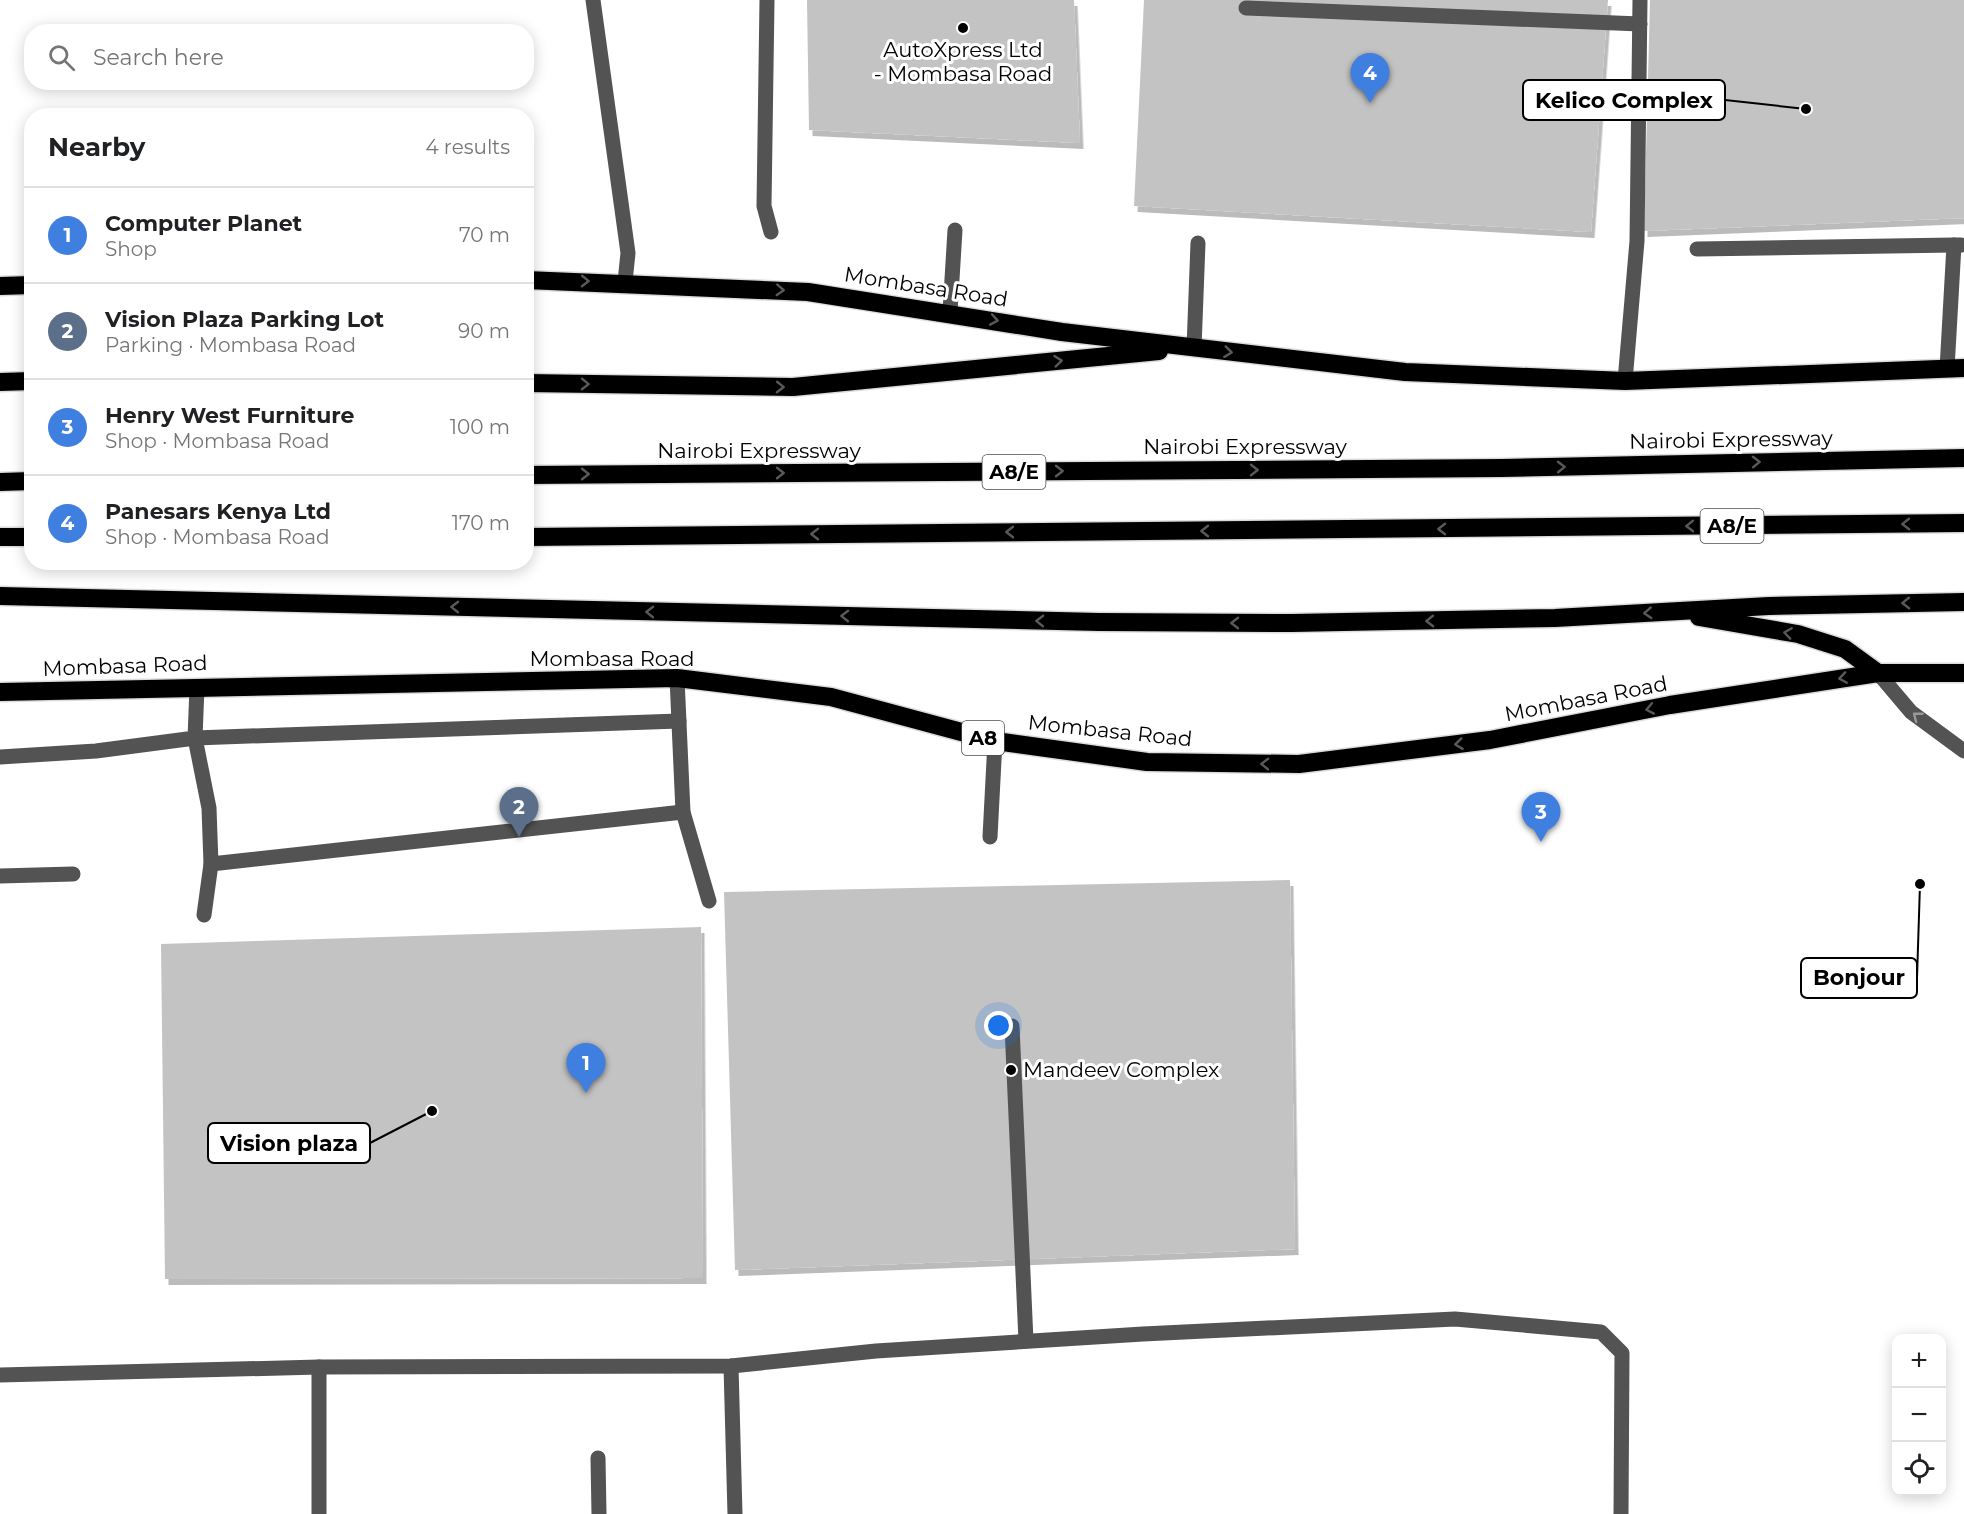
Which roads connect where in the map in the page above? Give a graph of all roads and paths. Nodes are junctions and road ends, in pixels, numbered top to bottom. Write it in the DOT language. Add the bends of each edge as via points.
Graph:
graph roads {
  1 [pos="593,0"];
  2 [pos="767,0"];
  3 [pos="1640,0"];
  4 [pos="1246,8"];
  5 [pos="1640,24"];
  6 [pos="955,230"];
  7 [pos="771,232"];
  8 [pos="1198,243"];
  9 [pos="1959,245"];
  10 [pos="1697,249"];
  11 [pos="534,280"];
  12 [pos="625,282"];
  13 [pos="24,285"];
  14 [pos="0,286"];
  15 [pos="950,312"];
  16 [pos="1194,348"];
  17 [pos="1956,369"];
  18 [pos="24,381"];
  19 [pos="1625,381"];
  20 [pos="0,382"];
  21 [pos="534,383"];
  22 [pos="1964,458"];
  23 [pos="534,475"];
  24 [pos="24,481"];
  25 [pos="0,482"];
  26 [pos="1964,523"];
  27 [pos="0,537"];
  28 [pos="24,537"];
  29 [pos="534,537"];
  30 [pos="0,596"];
  31 [pos="1964,602"];
  32 [pos="1673,612"];
  33 [pos="1878,673"];
  34 [pos="1964,673"];
  35 [pos="678,678"];
  36 [pos="196,687"];
  37 [pos="0,692"];
  38 [pos="679,721"];
  39 [pos="195,738"];
  40 [pos="995,741"];
  41 [pos="1964,752"];
  42 [pos="0,757"];
  43 [pos="683,812"];
  44 [pos="990,837"];
  45 [pos="211,864"];
  46 [pos="73,874"];
  47 [pos="0,876"];
  48 [pos="709,901"];
  49 [pos="204,915"];
  50 [pos="1012,1026"];
  51 [pos="1026,1341"];
  52 [pos="731,1366"];
  53 [pos="319,1367"];
  54 [pos="0,1376"];
  55 [pos="598,1458"];
  56 [pos="319,1514"];
  57 [pos="599,1514"];
  58 [pos="735,1514"];
  59 [pos="1621,1514"];
  1 -- 12 [label="lane" via="628,253"];
  2 -- 7 [label="lane" via="764,206"];
  3 -- 5 [label="lane"];
  4 -- 5 [label="lane"];
  5 -- 19 [label="lane" via="1637,241"];
  6 -- 15 [label="lane"];
  8 -- 16 [label="lane"];
  9 -- 10 [label="lane"];
  9 -- 17 [label="lane"];
  11 -- 12 [label="highway, Mombasa Road, one-way"];
  12 -- 15 [label="highway, Mombasa Road, one-way" via="808,292"];
  13 -- 14 [label="highway"];
  15 -- 16 [label="highway, Mombasa Road, one-way" via="1062,332"];
  16 -- 19 [label="highway, Mombasa Road, one-way" via="1405,372"];
  21 -- 16 [label="highway, one-way" via="794,387"];
  17 -- 19 [label="highway, Mombasa Road"];
  18 -- 20 [label="highway"];
  23 -- 22 [label="highway, Nairobi Expressway / A8/E, one-way" via="1502,468"];
  24 -- 25 [label="highway"];
  26 -- 29 [label="highway, A8/E, one-way"];
  27 -- 28 [label="highway"];
  32 -- 30 [label="highway, one-way" via="1304,623 1110,622"];
  31 -- 32 [label="highway, one-way"];
  33 -- 32 [label="highway, one-way" via="1845,649 1798,634"];
  33 -- 34 [label="highway, Mombasa Road / A8"];
  33 -- 40 [label="highway, Mombasa Road / A8, one-way" via="1670,705 1490,740 1299,764 1147,762"];
  41 -- 33 [label="lane, one-way" via="1911,712"];
  35 -- 36 [label="highway, Mombasa Road / A8"];
  35 -- 38 [label="lane"];
  35 -- 40 [label="highway, Mombasa Road / A8" via="831,697"];
  36 -- 37 [label="highway, Mombasa Road / A8"];
  36 -- 39 [label="lane"];
  38 -- 39 [label="lane"];
  38 -- 43 [label="lane"];
  39 -- 42 [label="lane" via="96,751"];
  39 -- 45 [label="lane" via="209,808"];
  40 -- 44 [label="lane"];
  43 -- 45 [label="lane"];
  43 -- 48 [label="lane"];
  45 -- 49 [label="lane"];
  46 -- 47 [label="lane"];
  50 -- 51 [label="lane"];
  51 -- 52 [label="lane"];
  51 -- 59 [label="lane" via="1455,1320 1601,1332 1622,1353"];
  52 -- 53 [label="lane"];
  52 -- 58 [label="lane"];
  53 -- 54 [label="lane"];
  53 -- 56 [label="lane"];
  55 -- 57 [label="lane"];
}
